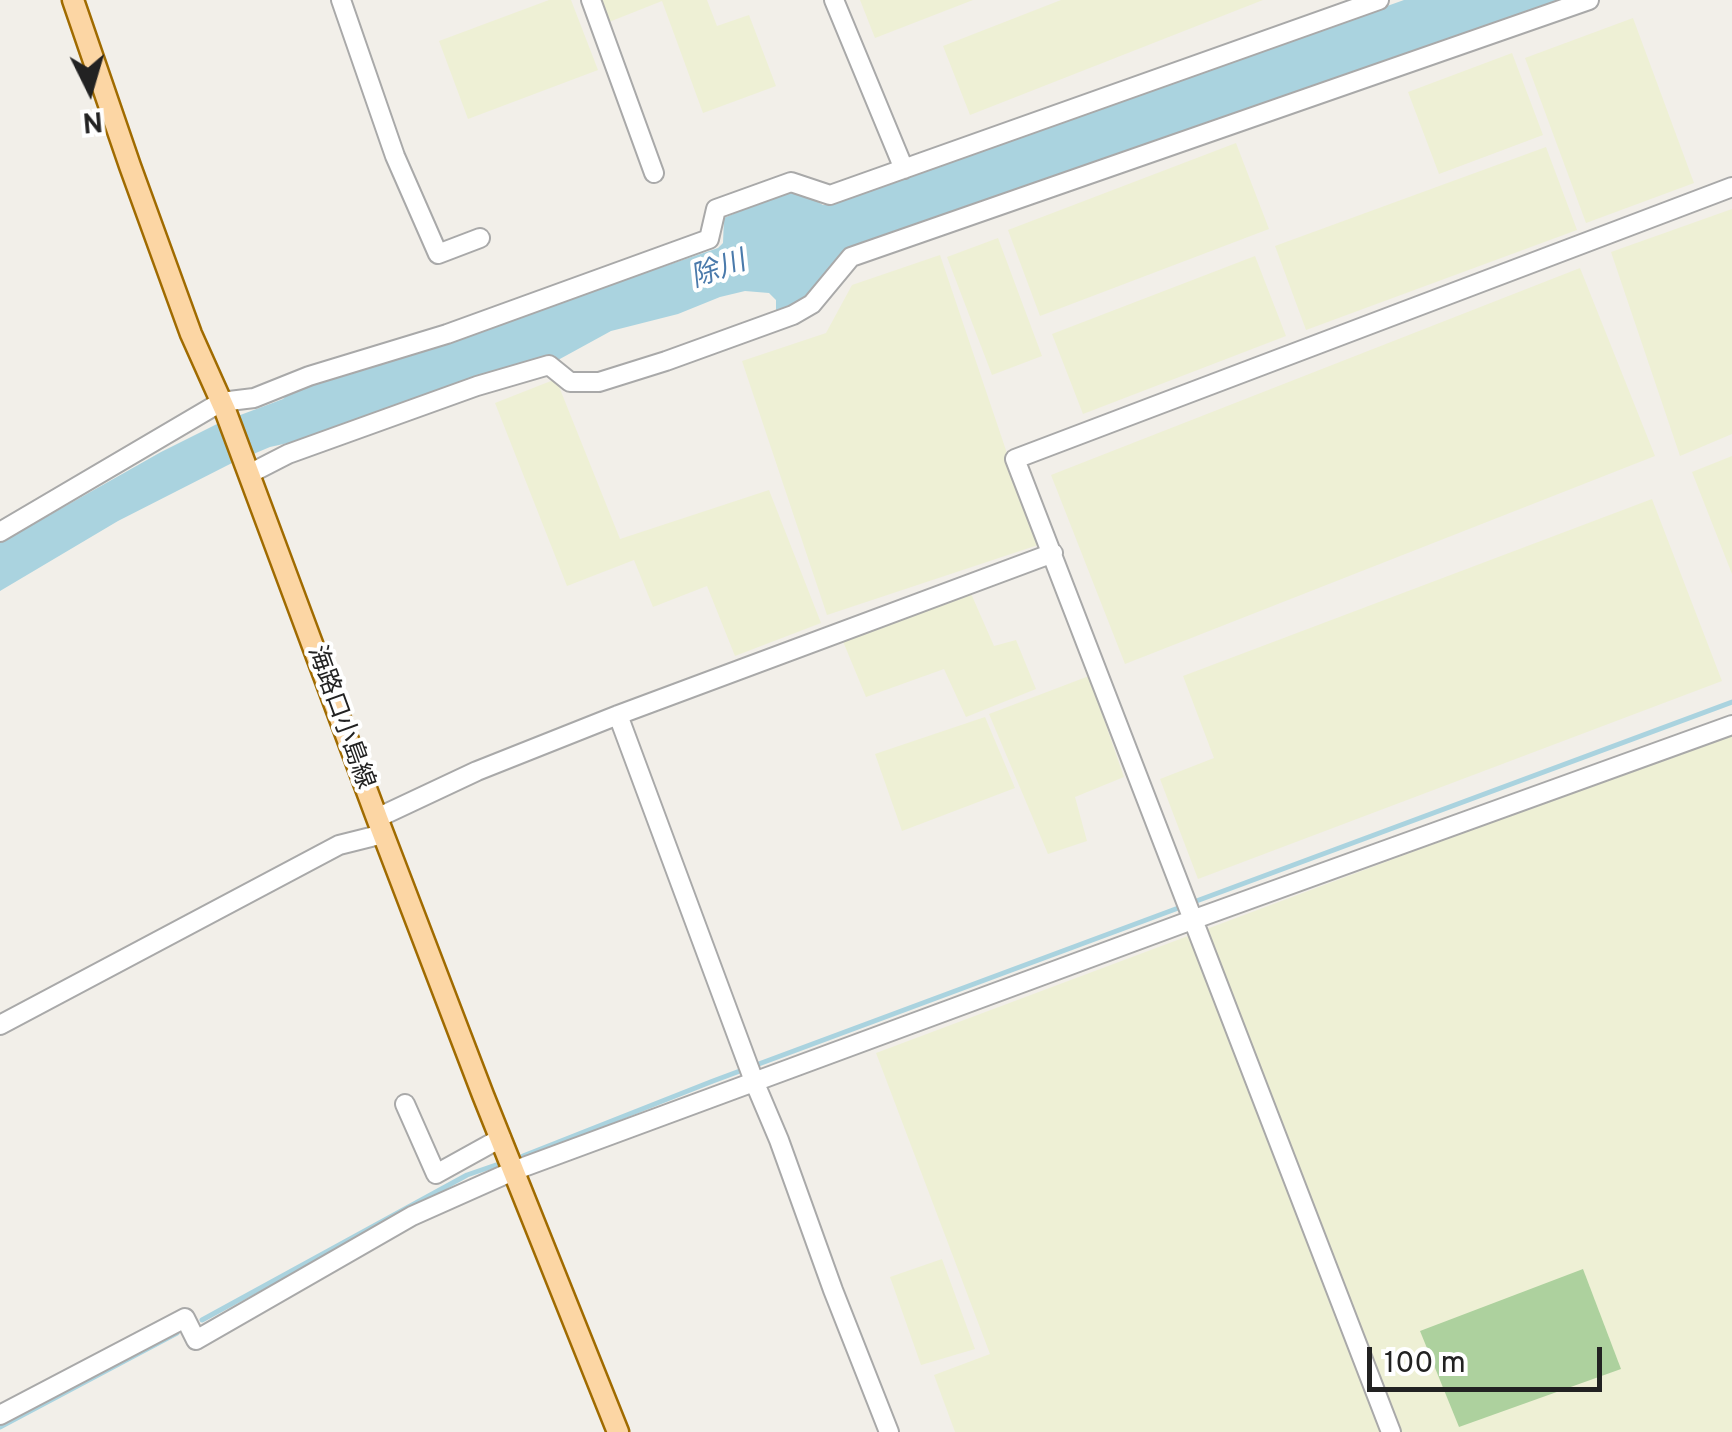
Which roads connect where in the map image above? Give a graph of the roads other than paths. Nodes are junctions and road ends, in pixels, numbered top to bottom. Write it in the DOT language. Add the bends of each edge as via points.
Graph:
graph roads {
  1 [pos="73,0"];
  2 [pos="341,0"];
  3 [pos="591,0"];
  4 [pos="834,0"];
  5 [pos="1379,0"];
  6 [pos="1589,0"];
  7 [pos="904,169"];
  8 [pos="654,174"];
  9 [pos="1732,188"];
  10 [pos="480,238"];
  11 [pos="223,406"];
  12 [pos="249,474"];
  13 [pos="0,532"];
  14 [pos="1053,553"];
  15 [pos="618,715"];
  16 [pos="1732,725"];
  17 [pos="380,826"];
  18 [pos="1192,920"];
  19 [pos="0,1026"];
  20 [pos="754,1081"];
  21 [pos="405,1104"];
  22 [pos="501,1138"];
  23 [pos="514,1171"];
  24 [pos="0,1416"];
  25 [pos="618,1432"];
  26 [pos="889,1432"];
  27 [pos="1391,1432"];
  1 -- 11 [label="main road, 海路口小島線" via="191,334"];
  2 -- 10 [label="street" via="395,156 438,254"];
  3 -- 8 [label="street"];
  4 -- 7 [label="street"];
  5 -- 7 [label="street"];
  6 -- 12 [label="street" via="851,257 812,304 793,315 666,361 599,382 570,382 550,365 288,454"];
  7 -- 11 [label="street" via="830,195 791,182 716,209 709,239"];
  9 -- 14 [label="street" via="1015,459"];
  11 -- 12 [label="main road, 海路口小島線"];
  11 -- 13 [label="street"];
  12 -- 17 [label="main road, 海路口小島線"];
  14 -- 15 [label="street"];
  14 -- 18 [label="street"];
  15 -- 17 [label="street" via="477,772"];
  15 -- 20 [label="street"];
  16 -- 18 [label="street"];
  17 -- 19 [label="street"];
  17 -- 22 [label="main road, 海路口小島線"];
  18 -- 20 [label="street"];
  18 -- 27 [label="street"];
  20 -- 23 [label="street"];
  20 -- 26 [label="street"];
  21 -- 22 [label="street" via="436,1174"];
  22 -- 23 [label="main road, 海路口小島線"];
  23 -- 24 [label="street" via="412,1216 196,1340 184,1318"];
  23 -- 25 [label="main road, 海路口小島線"];
}
